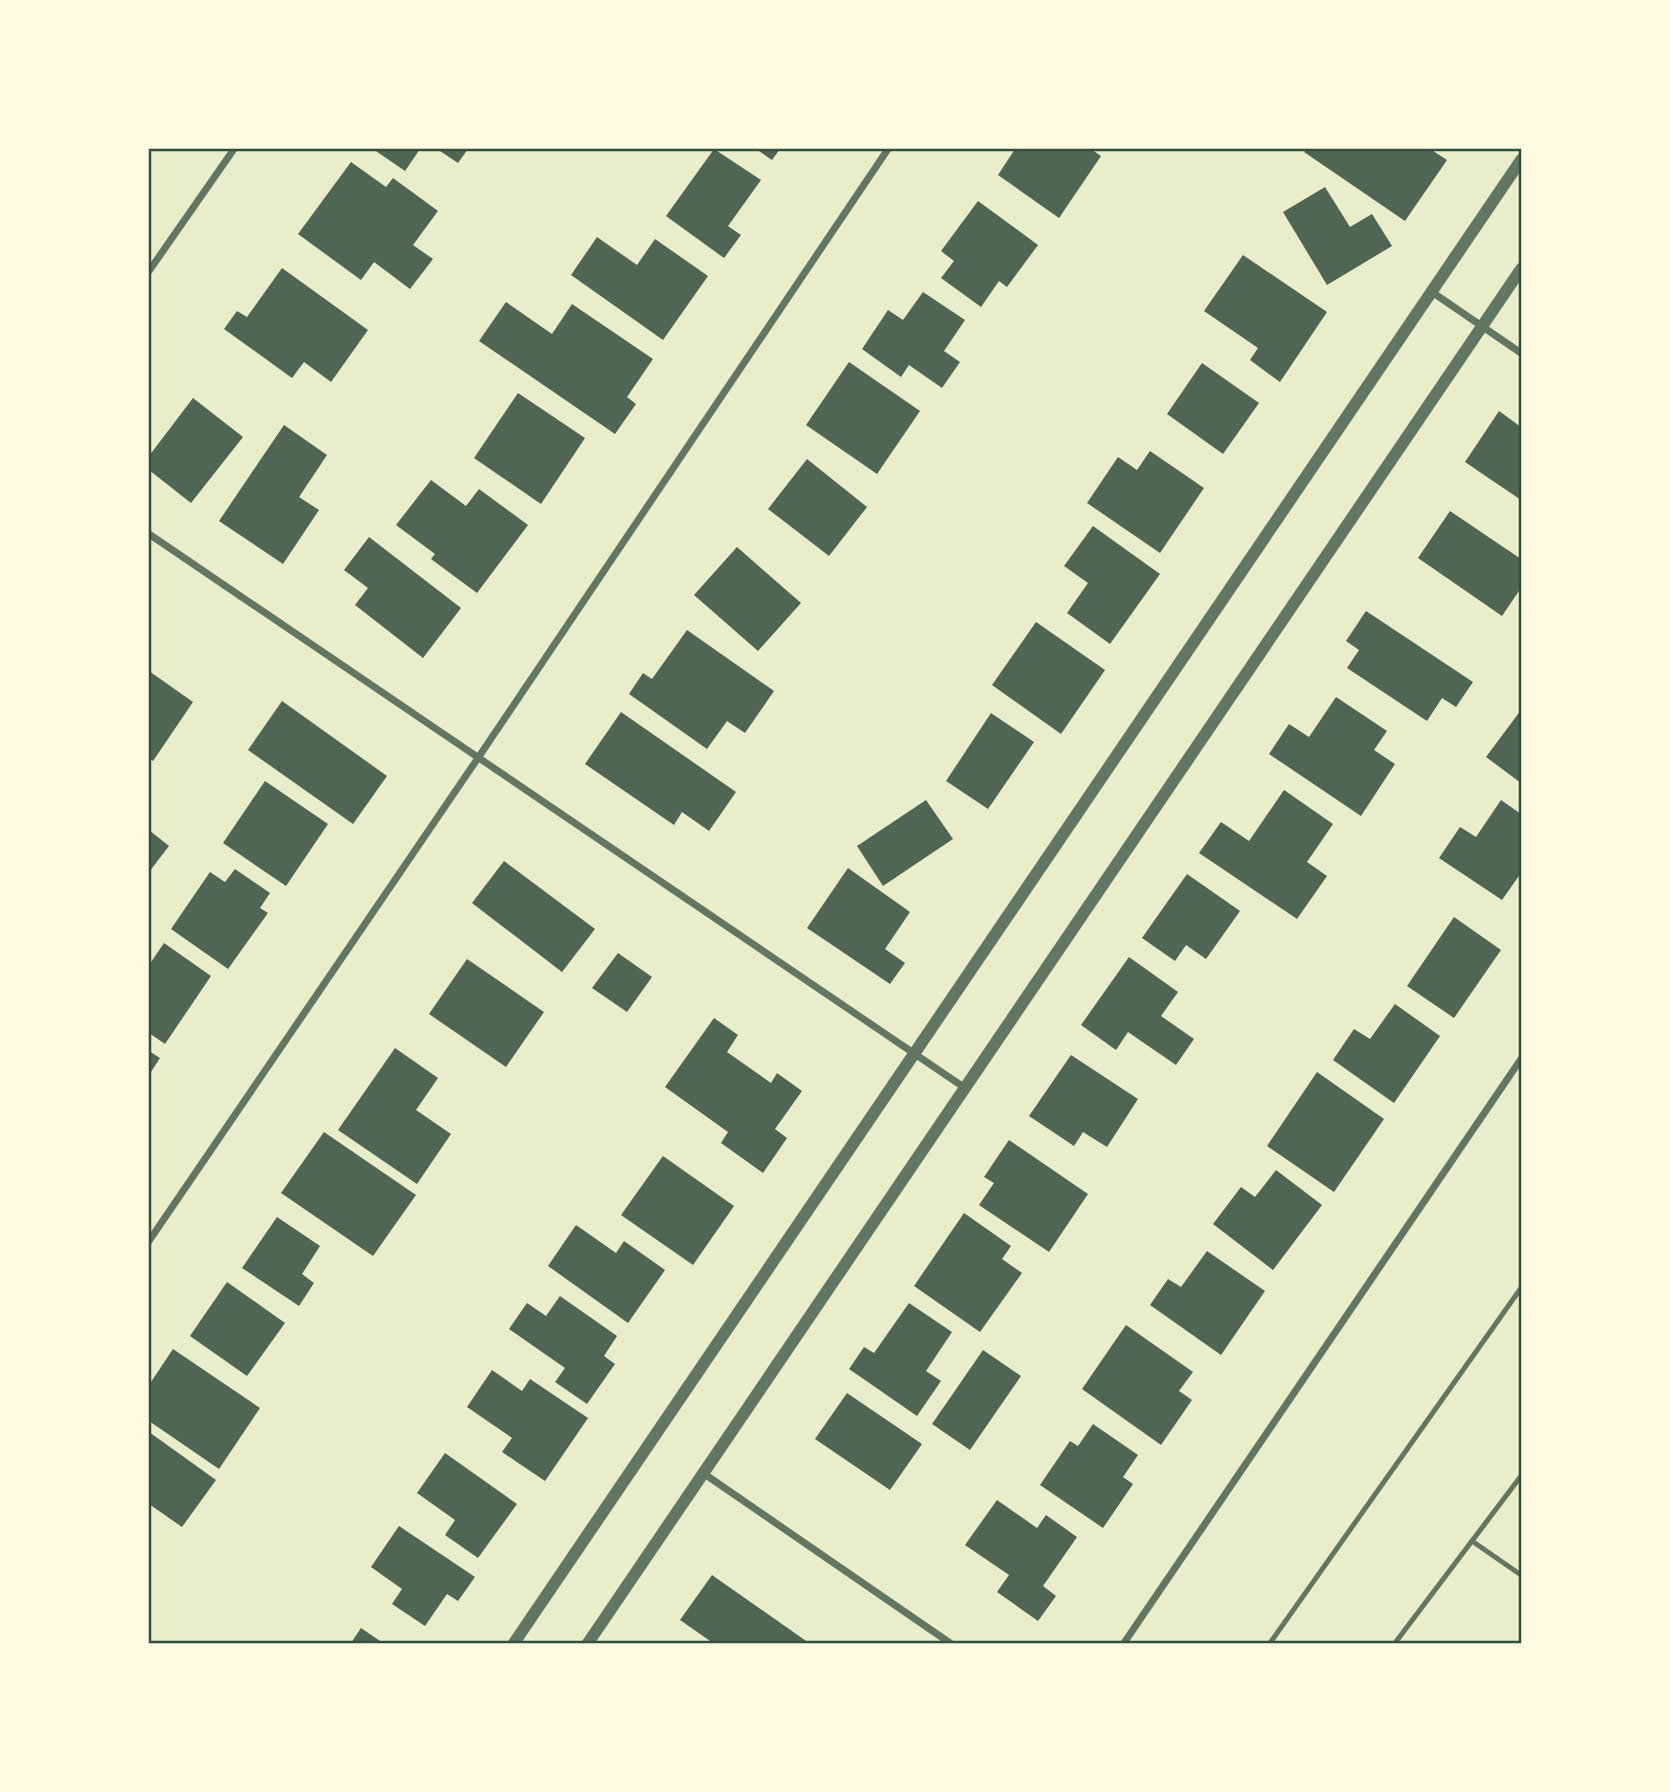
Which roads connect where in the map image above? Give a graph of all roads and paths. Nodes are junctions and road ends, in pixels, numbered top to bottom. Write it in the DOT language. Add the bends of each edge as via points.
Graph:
graph roads {
  1 [pos="234,149"];
  2 [pos="888,149"];
  3 [pos="1521,160"];
  4 [pos="1521,269"];
  5 [pos="149,271"];
  6 [pos="1432,292"];
  7 [pos="1482,326"];
  8 [pos="1521,353"];
  9 [pos="149,534"];
  10 [pos="478,758"];
  11 [pos="914,1054"];
  12 [pos="1521,1059"];
  13 [pos="965,1088"];
  14 [pos="149,1241"];
  15 [pos="1521,1288"];
  16 [pos="704,1473"];
  17 [pos="1521,1476"];
  18 [pos="1472,1541"];
  19 [pos="1521,1575"];
  20 [pos="514,1643"];
  21 [pos="588,1643"];
  22 [pos="950,1643"];
  23 [pos="1124,1643"];
  24 [pos="1270,1643"];
  25 [pos="1395,1643"];
  1 -- 5 [label="street"];
  2 -- 10 [label="street"];
  3 -- 6 [label="street"];
  4 -- 7 [label="street"];
  6 -- 7 [label="street"];
  6 -- 11 [label="street"];
  7 -- 8 [label="street"];
  7 -- 13 [label="street"];
  9 -- 10 [label="street"];
  10 -- 11 [label="street"];
  10 -- 14 [label="street"];
  11 -- 13 [label="street"];
  11 -- 20 [label="street"];
  12 -- 23 [label="street"];
  13 -- 16 [label="street"];
  15 -- 24 [label="lane"];
  16 -- 21 [label="street"];
  16 -- 22 [label="street"];
  17 -- 18 [label="lane"];
  18 -- 19 [label="lane"];
  18 -- 25 [label="lane"];
}
